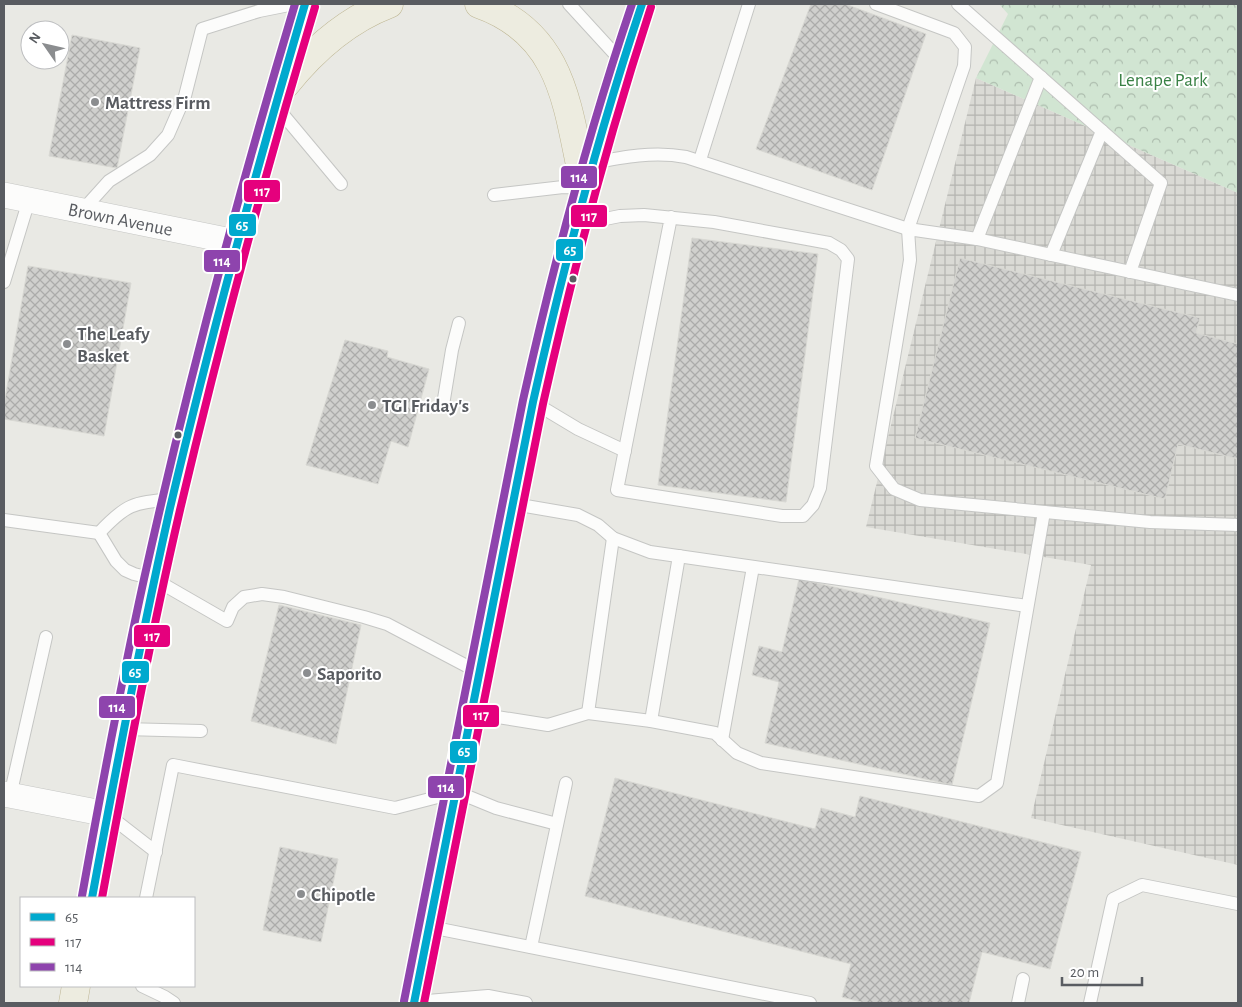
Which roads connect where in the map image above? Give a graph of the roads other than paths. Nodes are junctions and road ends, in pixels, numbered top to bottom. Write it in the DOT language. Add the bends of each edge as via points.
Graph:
graph roads {
  1 [pos="294,4"];
  2 [pos="305,4"];
  3 [pos="389,4"];
  4 [pos="479,4"];
  5 [pos="569,4"];
  6 [pos="642,4"];
  7 [pos="749,4"];
  8 [pos="876,4"];
  9 [pos="958,4"];
  10 [pos="623,63"];
  11 [pos="1041,77"];
  12 [pos="277,99"];
  13 [pos="1102,131"];
  14 [pos="700,160"];
  15 [pos="588,175"];
  16 [pos="341,184"];
  17 [pos="4,195"];
  18 [pos="494,195"];
  19 [pos="29,200"];
  20 [pos="82,211"];
  21 [pos="671,217"];
  22 [pos="575,225"];
  23 [pos="908,229"];
  24 [pos="977,239"];
  25 [pos="236,242"];
  26 [pos="1051,254"];
  27 [pos="1130,272"];
  28 [pos="4,282"];
  29 [pos="1238,295"];
  30 [pos="459,323"];
  31 [pos="533,402"];
  32 [pos="443,405"];
  33 [pos="625,451"];
  34 [pos="173,499"];
  35 [pos="514,504"];
  36 [pos="1044,512"];
  37 [pos="4,520"];
  38 [pos="1238,525"];
  39 [pos="99,533"];
  40 [pos="614,538"];
  41 [pos="679,556"];
  42 [pos="753,567"];
  43 [pos="154,579"];
  44 [pos="1027,606"];
  45 [pos="46,637"];
  46 [pos="480,673"];
  47 [pos="472,713"];
  48 [pos="588,713"];
  49 [pos="651,721"];
  50 [pos="124,729"];
  51 [pos="201,731"];
  52 [pos="722,740"];
  53 [pos="566,783"];
  54 [pos="457,792"];
  55 [pos="7,795"];
  56 [pos="107,814"];
  57 [pos="557,824"];
  58 [pos="156,852"];
  59 [pos="92,897"];
  60 [pos="146,897"];
  61 [pos="1238,904"];
  62 [pos="430,927"];
  63 [pos="531,948"];
  64 [pos="1023,979"];
  65 [pos="76,987"];
  66 [pos="144,987"];
  67 [pos="169,1000"];
  68 [pos="414,1002"];
  69 [pos="73,1003"];
  70 [pos="526,1003"];
  71 [pos="810,1003"];
  72 [pos="1018,1003"];
  73 [pos="1090,1003"];
  1 -- 20 [label="lane" via="202,29 185,96 168,134 150,155 109,181"];
  2 -- 12 [label="highway"];
  3 -- 12 [label="highway" via="335,35 299,68"];
  4 -- 15 [label="highway" via="521,26 544,50 566,101"];
  5 -- 10 [label="lane"];
  6 -- 10 [label="highway"];
  7 -- 14 [label="lane"];
  8 -- 23 [label="lane" via="954,33 965,47 964,66"];
  9 -- 11 [label="lane"];
  10 -- 15 [label="highway"];
  11 -- 13 [label="lane"];
  11 -- 24 [label="lane"];
  12 -- 16 [label="lane"];
  12 -- 25 [label="highway"];
  13 -- 26 [label="lane"];
  13 -- 27 [label="lane" via="1161,183"];
  14 -- 15 [label="lane" via="672,154 643,154"];
  14 -- 23 [label="lane"];
  15 -- 18 [label="lane" via="563,187"];
  15 -- 22 [label="highway"];
  17 -- 19 [label="street, Brown Avenue"];
  19 -- 20 [label="street, Brown Avenue"];
  19 -- 28 [label="lane"];
  20 -- 25 [label="street, Brown Avenue"];
  21 -- 22 [label="lane" via="632,215"];
  21 -- 33 [label="lane"];
  21 -- 33 [label="lane" via="829,244 841,250 848,259 820,488 813,505 802,516 782,516 617,490"];
  22 -- 31 [label="highway"];
  23 -- 24 [label="lane"];
  23 -- 36 [label="lane" via="910,260 876,466 894,489 920,500"];
  24 -- 26 [label="lane"];
  25 -- 34 [label="highway"];
  26 -- 27 [label="lane"];
  27 -- 29 [label="lane"];
  30 -- 32 [label="lane"];
  31 -- 33 [label="lane" via="578,429"];
  31 -- 35 [label="highway"];
  34 -- 39 [label="lane" via="138,503 114,517"];
  34 -- 43 [label="highway"];
  35 -- 40 [label="lane" via="578,515"];
  35 -- 46 [label="highway"];
  36 -- 38 [label="lane" via="1150,522"];
  36 -- 44 [label="lane"];
  37 -- 39 [label="lane"];
  39 -- 43 [label="lane" via="125,570"];
  40 -- 41 [label="lane" via="650,552"];
  40 -- 48 [label="lane"];
  41 -- 42 [label="lane"];
  41 -- 49 [label="lane"];
  42 -- 44 [label="lane"];
  42 -- 52 [label="lane"];
  43 -- 46 [label="lane" via="228,621 233,607 244,597 262,594 364,616 387,624"];
  43 -- 50 [label="highway"];
  44 -- 52 [label="lane" via="996,783 979,796 762,763 737,753"];
  45 -- 55 [label="lane"];
  46 -- 47 [label="highway"];
  47 -- 48 [label="lane" via="548,725"];
  47 -- 54 [label="highway"];
  48 -- 49 [label="lane"];
  49 -- 52 [label="lane" via="715,733"];
  50 -- 51 [label="lane"];
  50 -- 56 [label="highway"];
  53 -- 57 [label="lane"];
  54 -- 57 [label="lane" via="496,808"];
  54 -- 58 [label="lane" via="395,808 173,765"];
  54 -- 62 [label="highway"];
  55 -- 56 [label="street"];
  56 -- 58 [label="lane"];
  56 -- 59 [label="highway"];
  57 -- 63 [label="lane"];
  58 -- 60 [label="lane"];
  61 -- 73 [label="lane" via="1142,885 1113,899"];
  62 -- 63 [label="lane"];
  62 -- 68 [label="highway"];
  63 -- 71 [label="lane"];
  64 -- 72 [label="lane"];
  65 -- 69 [label="highway"];
  66 -- 67 [label="lane"];
  68 -- 70 [label="lane" via="488,996"];
}
